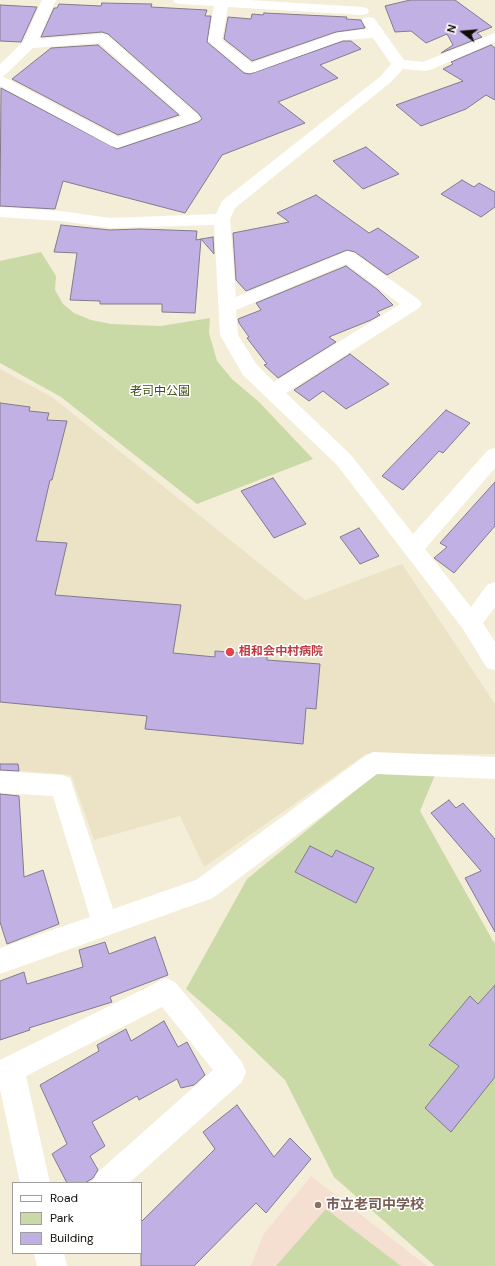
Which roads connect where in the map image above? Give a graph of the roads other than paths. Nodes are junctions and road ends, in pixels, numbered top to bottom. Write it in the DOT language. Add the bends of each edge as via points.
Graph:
graph roads {
  1 [pos="49,0"];
  2 [pos="180,0"];
  3 [pos="222,2"];
  4 [pos="359,5"];
  5 [pos="376,33"];
  6 [pos="495,37"];
  7 [pos="29,44"];
  8 [pos="399,64"];
  9 [pos="0,72"];
  10 [pos="0,80"];
  11 [pos="0,212"];
  12 [pos="222,219"];
  13 [pos="227,307"];
  14 [pos="273,392"];
  15 [pos="495,455"];
  16 [pos="413,548"];
  17 [pos="495,591"];
  18 [pos="471,623"];
  19 [pos="495,661"];
  20 [pos="495,768"];
  21 [pos="0,782"];
  22 [pos="105,923"];
  23 [pos="0,961"];
  24 [pos="6,1073"];
  25 [pos="35,1182"];
  26 [pos="108,1182"];
  27 [pos="49,1254"];
  28 [pos="52,1266"];
  1 -- 7 [label="street"];
  2 -- 3 [label="street"];
  3 -- 4 [label="street"];
  3 -- 5 [label="street" via="215,41 250,69 341,36"];
  4 -- 5 [label="street"];
  5 -- 8 [label="street"];
  6 -- 8 [label="street" via="425,67"];
  7 -- 9 [label="street"];
  7 -- 10 [label="street" via="102,38 193,118 117,143"];
  8 -- 12 [label="street" via="386,80 228,205"];
  11 -- 12 [label="street" via="61,216 110,223"];
  12 -- 13 [label="street"];
  13 -- 14 [label="street" via="229,335 250,370"];
  13 -- 14 [label="street" via="348,256 413,304"];
  14 -- 16 [label="street" via="344,460"];
  15 -- 16 [label="street"];
  16 -- 18 [label="street"];
  17 -- 18 [label="street"];
  18 -- 19 [label="street"];
  20 -- 22 [label="street" via="373,763 204,889"];
  21 -- 22 [label="street" via="62,786"];
  22 -- 23 [label="street"];
  24 -- 25 [label="street"];
  24 -- 26 [label="street" via="166,991 232,1072"];
  27 -- 28 [label="street"];
}
